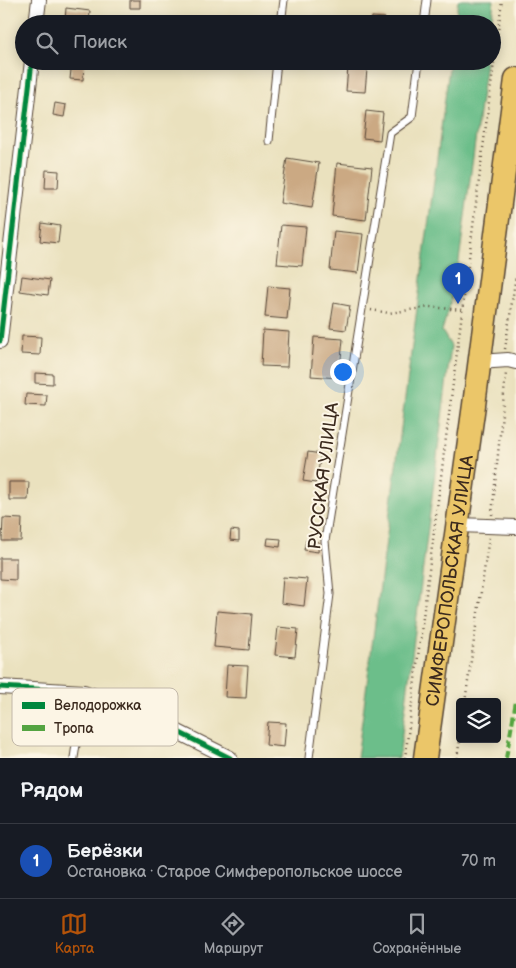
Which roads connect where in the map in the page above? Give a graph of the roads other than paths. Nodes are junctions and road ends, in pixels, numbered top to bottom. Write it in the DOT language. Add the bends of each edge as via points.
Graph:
graph roads {
  1 [pos="39,0"];
  2 [pos="284,0"];
  3 [pos="427,0"];
  4 [pos="37,15"];
  5 [pos="283,15"];
  6 [pos="425,15"];
  7 [pos="31,70"];
  8 [pos="276,70"];
  9 [pos="418,70"];
  10 [pos="516,79"];
  11 [pos="269,141"];
  12 [pos="0,341"];
  13 [pos="510,361"];
  14 [pos="479,362"];
  15 [pos="458,525"];
  16 [pos="516,527"];
  17 [pos="0,687"];
  18 [pos="17,688"];
  19 [pos="178,732"];
  20 [pos="230,758"];
  21 [pos="309,758"];
  22 [pos="425,758"];
  1 -- 4 [label="street"];
  2 -- 5 [label="lane"];
  3 -- 6 [label="lane"];
  7 -- 12 [label="street"];
  8 -- 11 [label="lane"];
  9 -- 21 [label="lane, РУССКАЯ УЛИЦА" via="412,117 390,133 325,541 330,594"];
  10 -- 14 [label="main road, СИМФЕРОПОЛЬСКАЯ УЛИЦА"];
  13 -- 14 [label="street"];
  14 -- 15 [label="main road, СИМФЕРОПОЛЬСКАЯ УЛИЦА"];
  15 -- 16 [label="street"];
  15 -- 22 [label="main road, СИМФЕРОПОЛЬСКАЯ УЛИЦА"];
  17 -- 18 [label="street"];
  19 -- 20 [label="street"];
}
